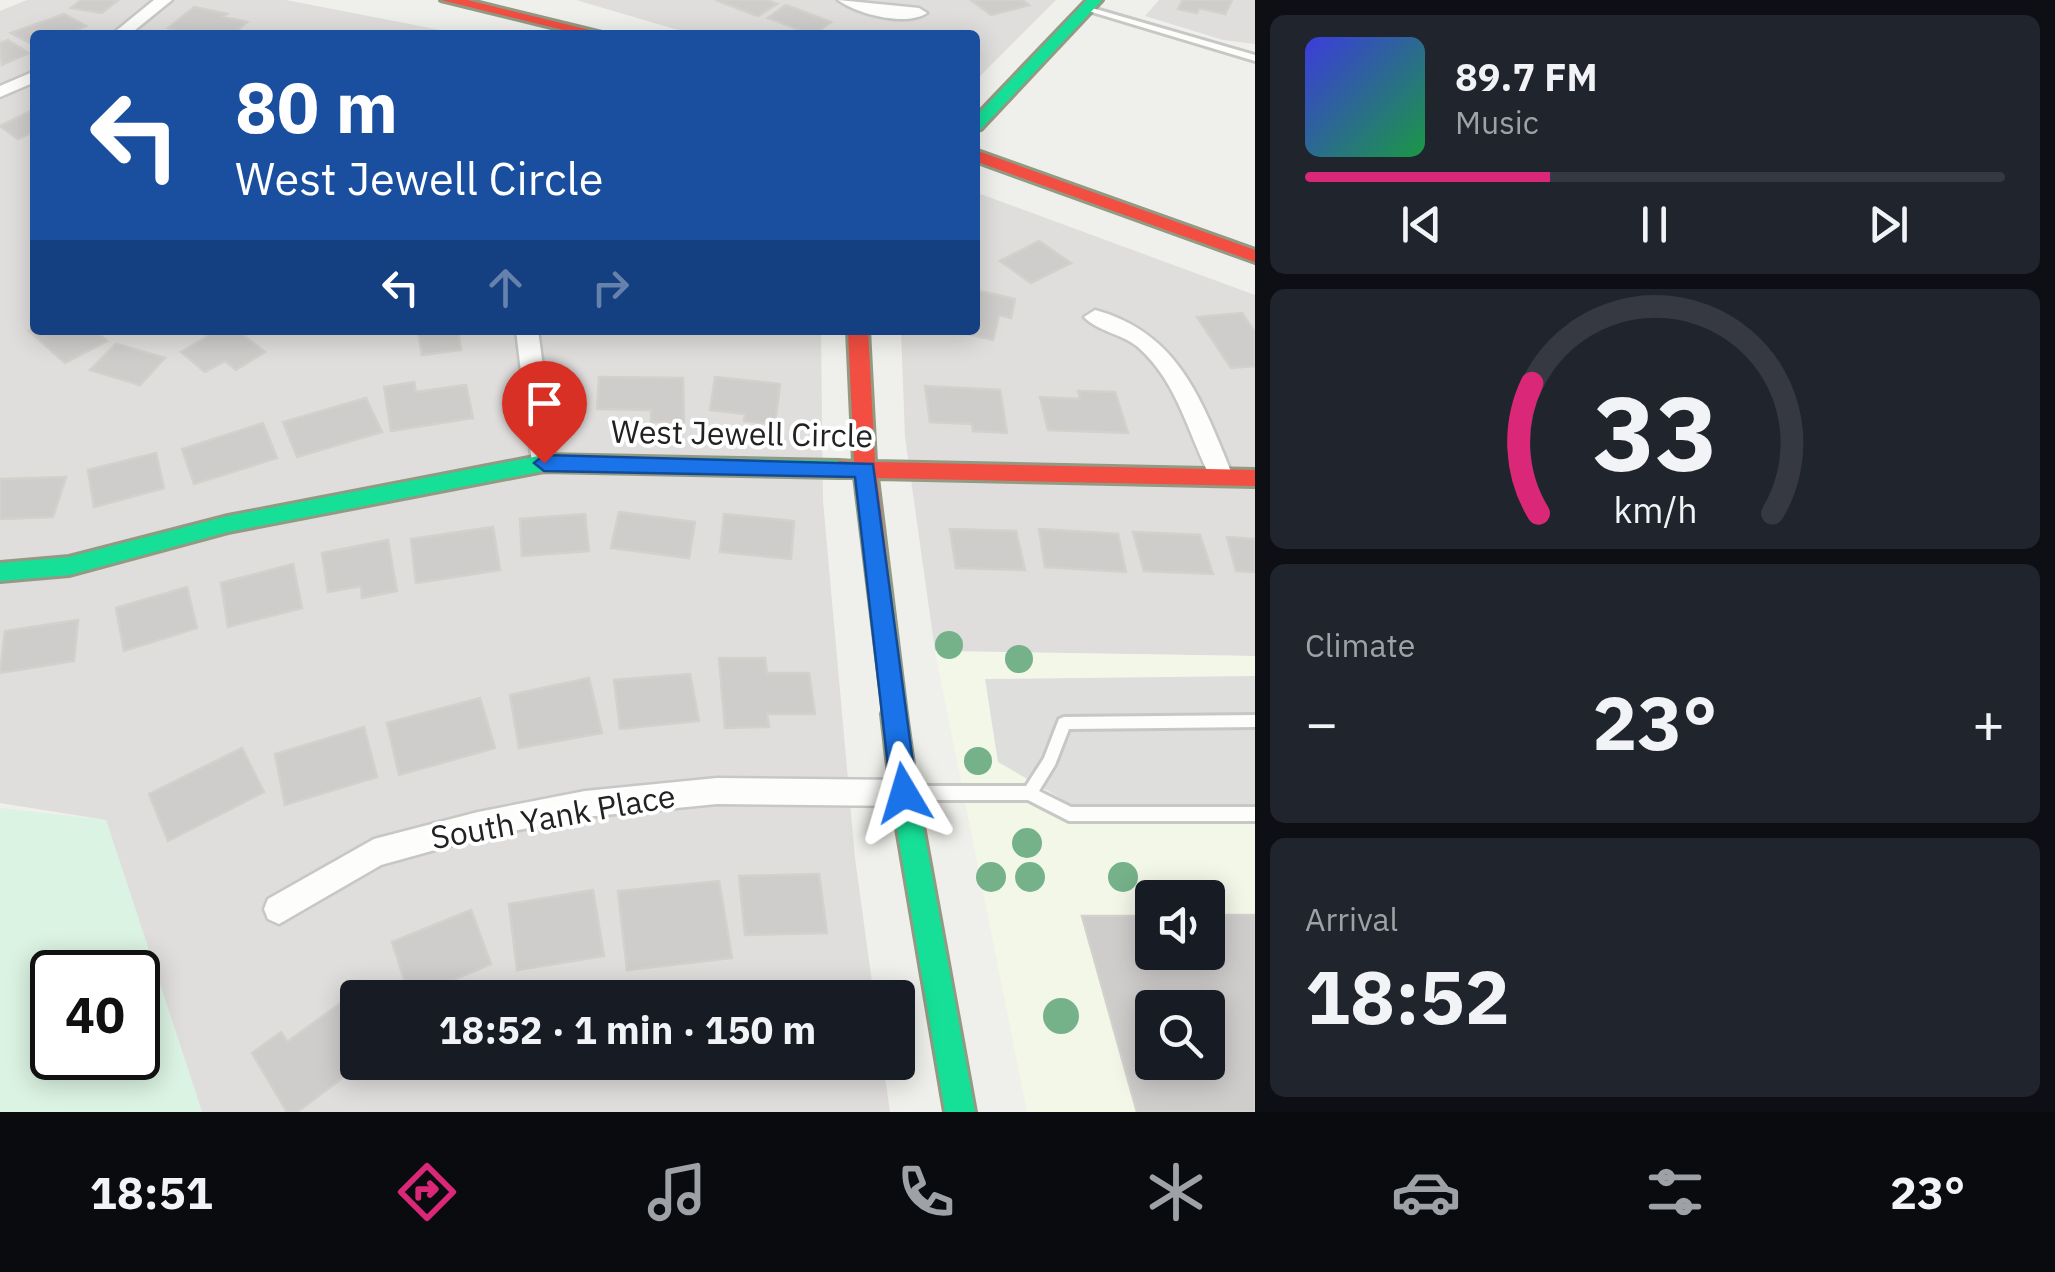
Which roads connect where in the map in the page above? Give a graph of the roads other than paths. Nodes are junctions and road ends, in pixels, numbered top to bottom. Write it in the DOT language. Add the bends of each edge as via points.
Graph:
graph roads {
  1 [pos="164,0"];
  2 [pos="448,0"];
  3 [pos="846,0"];
  4 [pos="1091,4"];
  5 [pos="919,12"];
  6 [pos="125,30"];
  7 [pos="581,30"];
  8 [pos="1255,58"];
  9 [pos="30,78"];
  10 [pos="0,92"];
  11 [pos="980,121"];
  12 [pos="980,156"];
  13 [pos="1255,256"];
  14 [pos="1095,317"];
  15 [pos="529,335"];
  16 [pos="858,335"];
  17 [pos="544,463"];
  18 [pos="865,469"];
  19 [pos="1221,476"];
  20 [pos="1255,478"];
  21 [pos="0,572"];
  22 [pos="1255,721"];
  23 [pos="904,793"];
  24 [pos="1030,793"];
  25 [pos="1255,814"];
  26 [pos="279,909"];
  27 [pos="960,1112"];
  1 -- 6 [label="street"];
  2 -- 7 [label="street"];
  3 -- 5 [label="street" via="877,11"];
  4 -- 8 [label="lane"];
  4 -- 11 [label="street"];
  9 -- 10 [label="street"];
  12 -- 13 [label="street"];
  14 -- 19 [label="street" via="1138,334 1166,360"];
  15 -- 17 [label="street"];
  16 -- 18 [label="street"];
  17 -- 18 [label="street, West Jewell Circle"];
  17 -- 21 [label="street, West Jewell Circle" via="228,524 69,566"];
  18 -- 19 [label="street, West Jewell Circle"];
  18 -- 23 [label="street"];
  19 -- 20 [label="street, West Jewell Circle"];
  22 -- 24 [label="lane" via="1064,723"];
  23 -- 24 [label="lane"];
  23 -- 26 [label="street, South Yank Place" via="717,791 551,810 374,854"];
  23 -- 27 [label="street"];
  24 -- 25 [label="lane" via="1069,814"];
}
